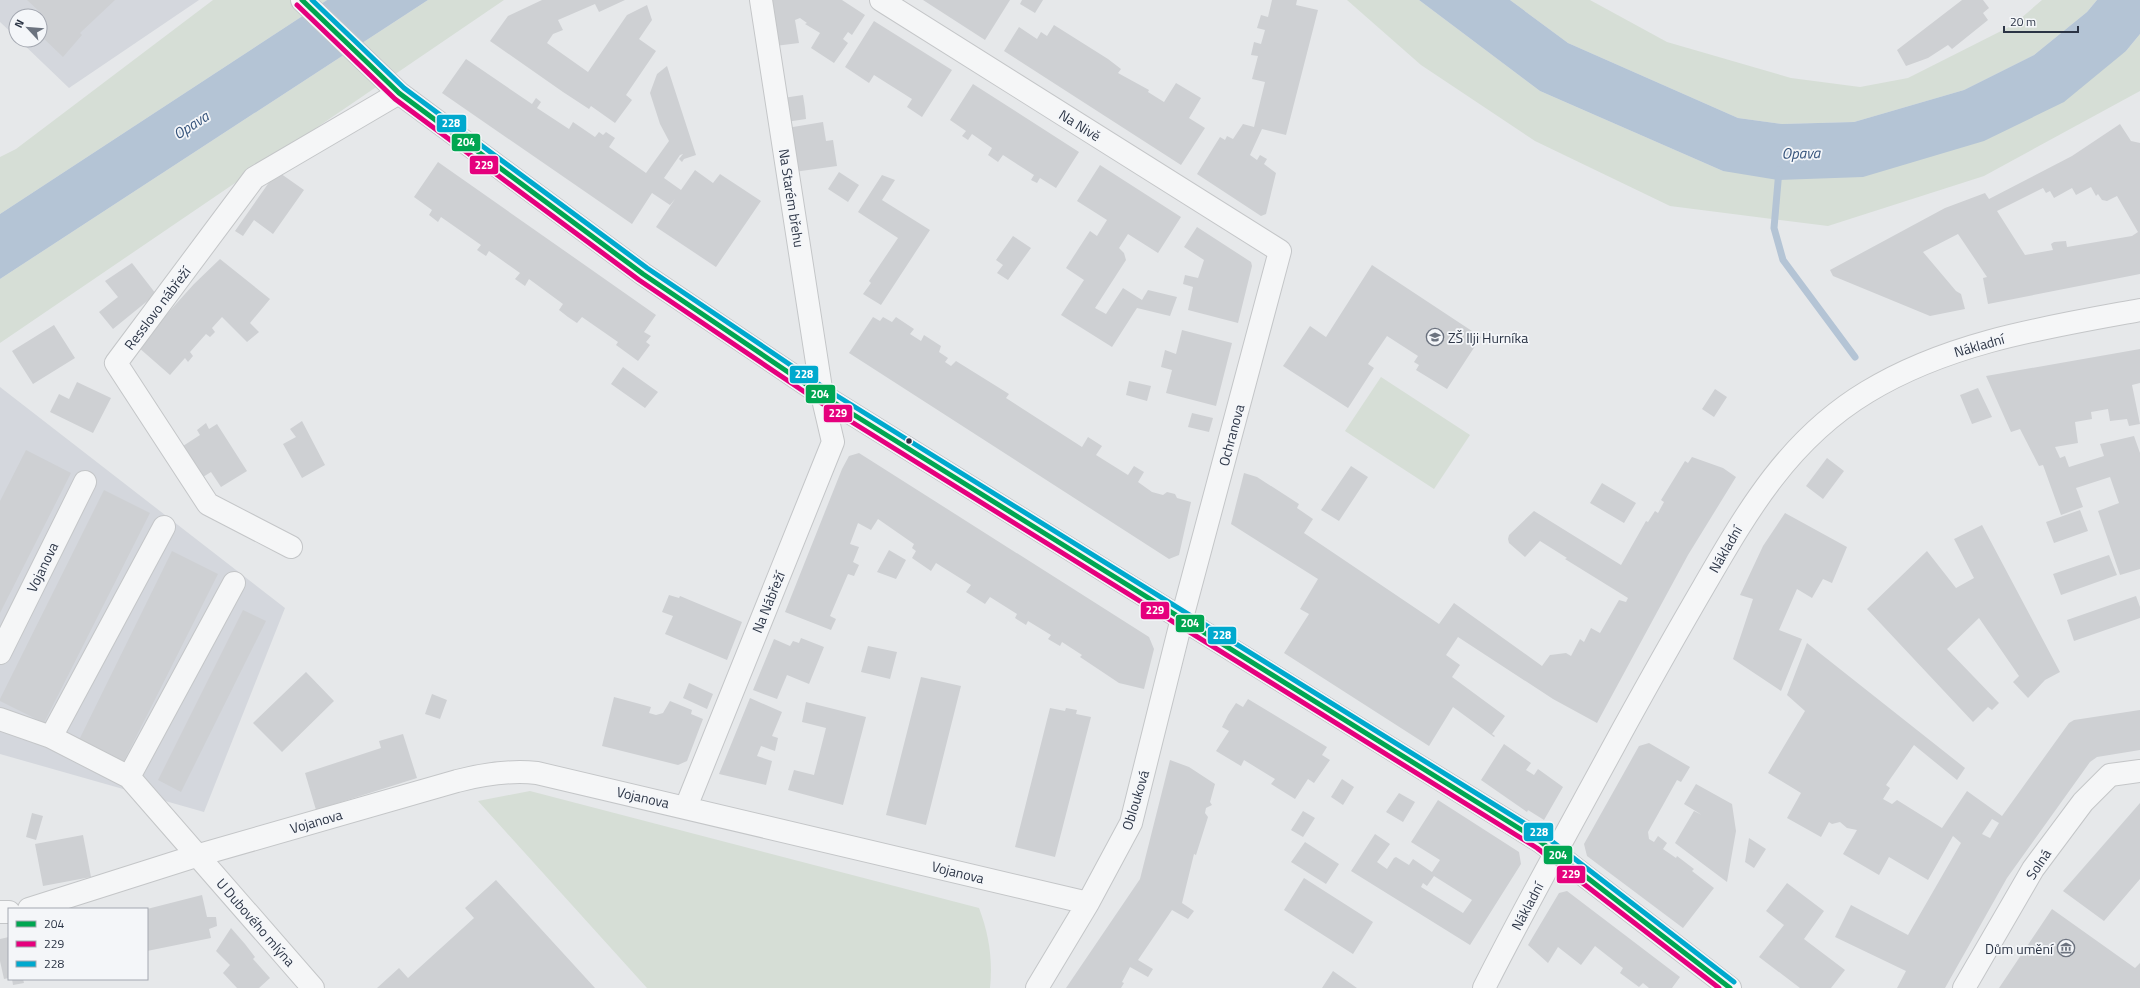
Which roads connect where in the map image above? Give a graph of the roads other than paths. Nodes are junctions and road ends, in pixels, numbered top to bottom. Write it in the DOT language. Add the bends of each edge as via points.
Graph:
graph roads {
  1 [pos="302,0"];
  2 [pos="761,0"];
  3 [pos="881,0"];
  4 [pos="398,93"];
  5 [pos="1280,251"];
  6 [pos="2140,310"];
  7 [pos="822,395"];
  8 [pos="85,482"];
  9 [pos="164,527"];
  10 [pos="291,547"];
  11 [pos="234,583"];
  12 [pos="1182,618"];
  13 [pos="0,653"];
  14 [pos="0,719"];
  15 [pos="51,737"];
  16 [pos="2140,771"];
  17 [pos="129,776"];
  18 [pos="686,807"];
  19 [pos="1555,853"];
  20 [pos="199,855"];
  21 [pos="1088,903"];
  22 [pos="32,908"];
  23 [pos="313,988"];
  24 [pos="1037,988"];
  25 [pos="1484,988"];
  26 [pos="1730,988"];
  27 [pos="1964,988"];
  1 -- 4 [label="street"];
  2 -- 7 [label="street, Na Starém břehu"];
  3 -- 5 [label="street, Na Nivě"];
  4 -- 7 [label="street" via="643,274"];
  4 -- 10 [label="street, Resslovo nábřeží" via="254,178 116,363 208,504"];
  5 -- 12 [label="street, Ochranova"];
  6 -- 19 [label="street, Nákladní" via="2035,330 1971,346 1922,364 1868,391 1818,428 1763,489 1744,517"];
  7 -- 12 [label="street"];
  7 -- 18 [label="street, Na Nábřeží" via="833,442"];
  8 -- 13 [label="street, Vojanova"];
  9 -- 15 [label="street"];
  11 -- 17 [label="street"];
  12 -- 19 [label="street"];
  12 -- 21 [label="street, Oblouková" via="1131,823"];
  14 -- 15 [label="street"];
  15 -- 17 [label="street"];
  16 -- 27 [label="street, Solná" via="2110,775 2083,802 2033,869"];
  17 -- 20 [label="street"];
  18 -- 20 [label="street, Vojanova" via="537,772 494,772"];
  18 -- 21 [label="street, Vojanova"];
  19 -- 25 [label="street, Nákladní"];
  19 -- 26 [label="street"];
  20 -- 22 [label="street, Vojanova"];
  20 -- 23 [label="street, U Dubového mlýna"];
  21 -- 24 [label="street, Oblouková"];
}
